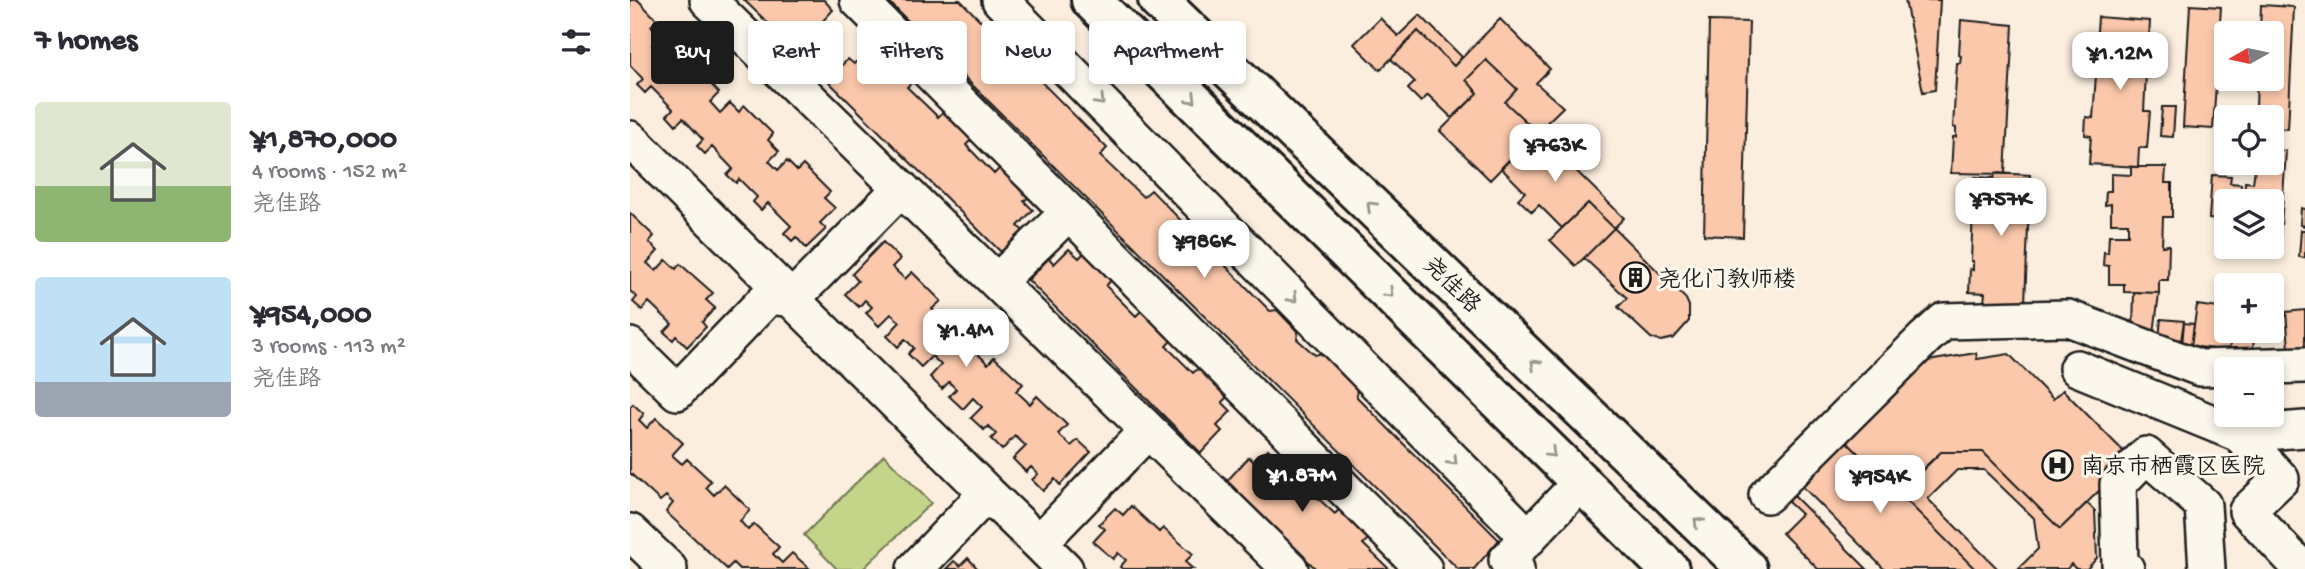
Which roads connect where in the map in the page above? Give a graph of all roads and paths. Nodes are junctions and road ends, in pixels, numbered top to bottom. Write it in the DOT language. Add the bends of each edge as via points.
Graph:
graph roads {
  1 [pos="708,0"];
  2 [pos="858,0"];
  3 [pos="1000,0"];
  4 [pos="1091,0"];
  5 [pos="1158,0"];
  6 [pos="630,139"];
  7 [pos="901,188"];
  8 [pos="1069,212"];
  9 [pos="997,282"];
  10 [pos="792,299"];
  11 [pos="634,358"];
  12 [pos="2305,365"];
  13 [pos="2077,368"];
  14 [pos="2305,429"];
  15 [pos="1148,430"];
  16 [pos="2239,434"];
  17 [pos="1581,482"];
  18 [pos="987,493"];
  19 [pos="1767,495"];
  20 [pos="630,532"];
  21 [pos="1039,543"];
  22 [pos="1513,559"];
  23 [pos="668,569"];
  24 [pos="915,569"];
  25 [pos="1065,569"];
  26 [pos="1290,569"];
  27 [pos="1424,569"];
  28 [pos="1669,569"];
  29 [pos="1747,569"];
  30 [pos="2126,569"];
  31 [pos="2207,569"];
  32 [pos="2302,569"];
  1 -- 7 [label="lane"];
  2 -- 8 [label="lane"];
  3 -- 22 [label="lane, one-way"];
  4 -- 17 [label="main road, one-way"];
  29 -- 5 [label="main road, 尧佳路, one-way"];
  6 -- 10 [label="lane"];
  7 -- 9 [label="lane"];
  7 -- 10 [label="lane"];
  8 -- 9 [label="lane"];
  8 -- 27 [label="lane"];
  9 -- 15 [label="lane"];
  10 -- 11 [label="lane" via="769,296 677,392"];
  10 -- 18 [label="lane"];
  12 -- 19 [label="lane" via="2200,368 2068,318 1944,321"];
  13 -- 16 [label="lane"];
  14 -- 16 [label="lane"];
  15 -- 21 [label="lane"];
  15 -- 26 [label="lane"];
  16 -- 32 [label="lane" via="2281,479 2247,511"];
  17 -- 22 [label="lane"];
  17 -- 28 [label="main road"];
  18 -- 21 [label="lane"];
  18 -- 24 [label="lane"];
  20 -- 23 [label="lane"];
  21 -- 25 [label="lane"];
  30 -- 31 [label="lane" via="2120,564 2118,484 2146,455 2203,505"];
}
